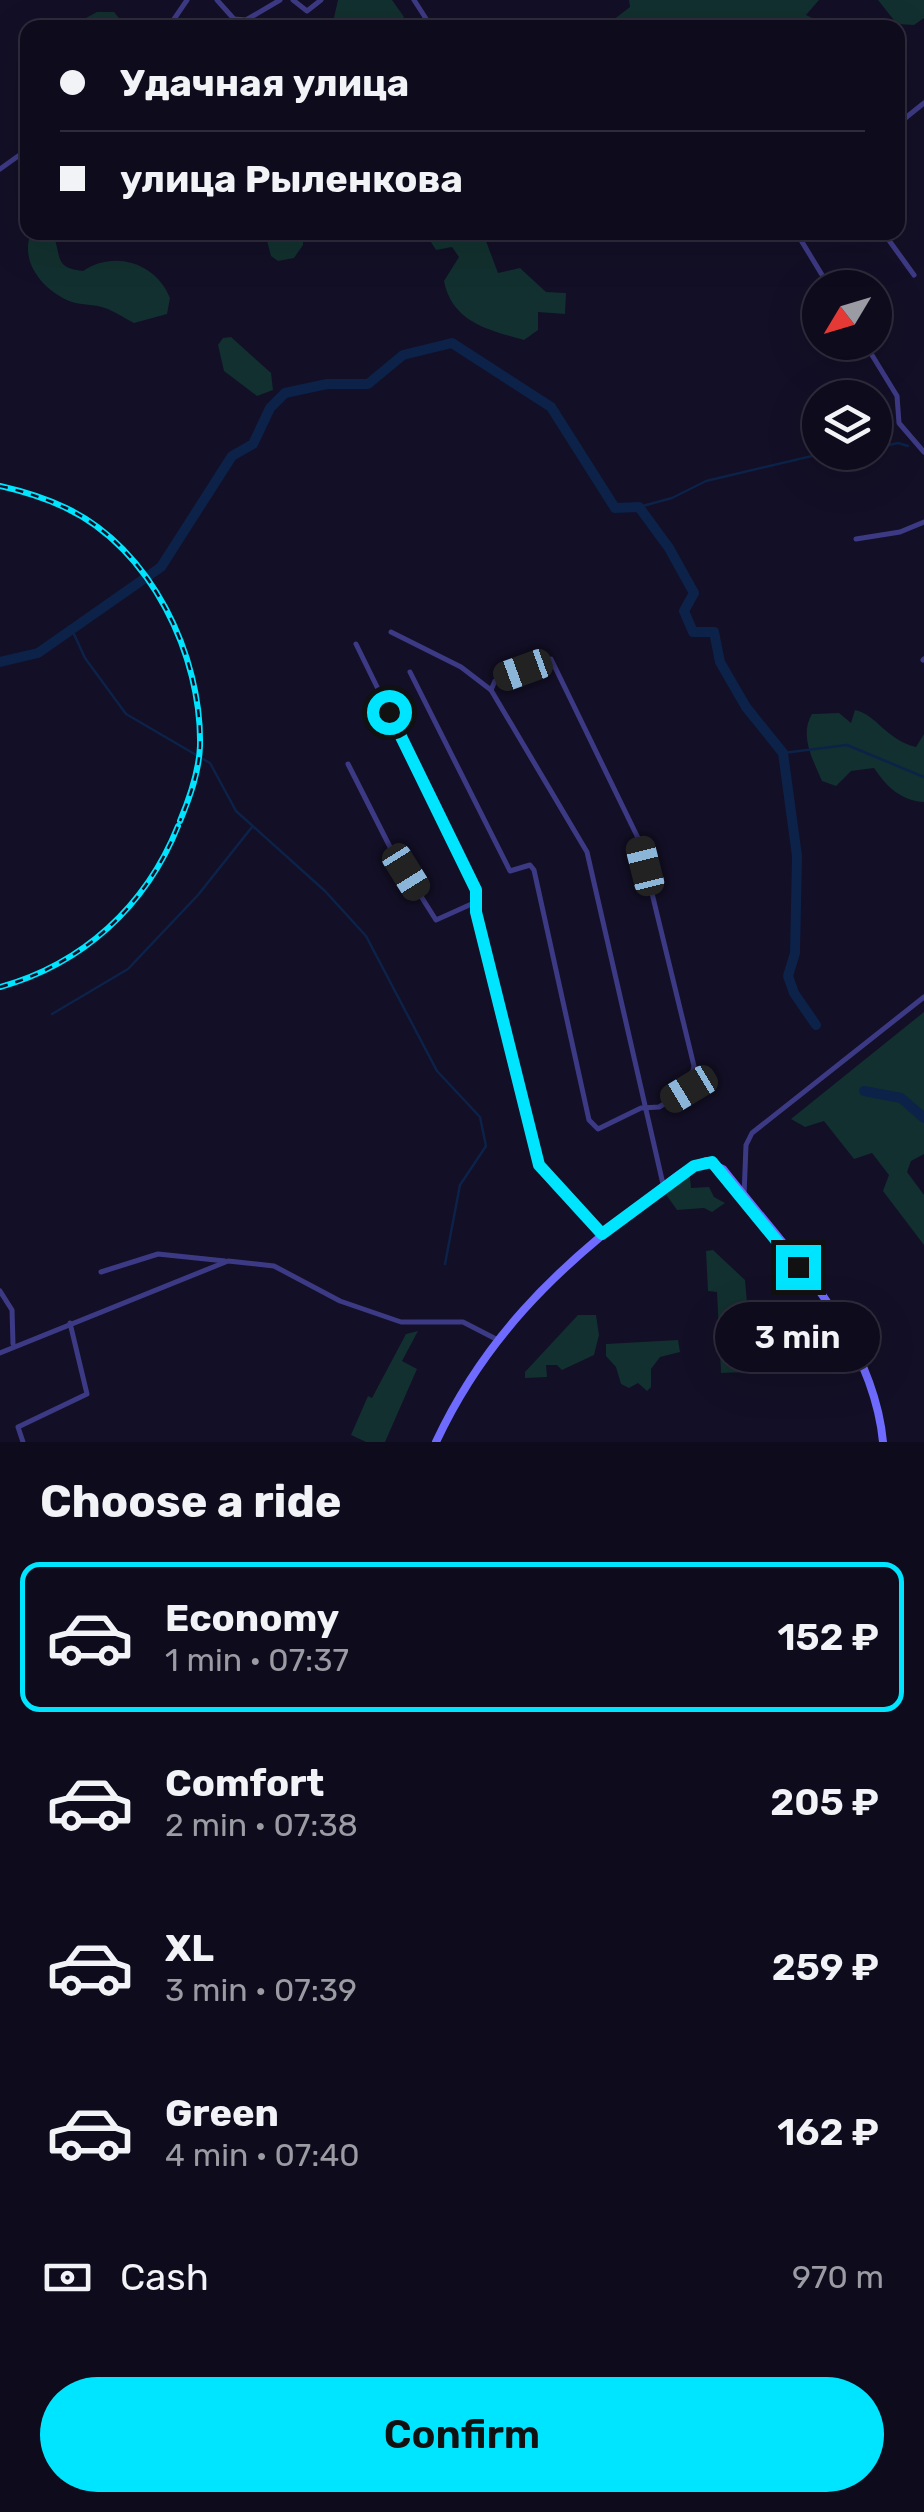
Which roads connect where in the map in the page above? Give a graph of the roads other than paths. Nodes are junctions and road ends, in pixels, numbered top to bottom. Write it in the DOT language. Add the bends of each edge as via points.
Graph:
graph roads {
  1 [pos="217,0"];
  2 [pos="280,0"];
  3 [pos="293,0"];
  4 [pos="321,0"];
  5 [pos="801,240"];
  6 [pos="889,240"];
  7 [pos="819,270"];
  8 [pos="914,275"];
  9 [pos="875,360"];
  10 [pos="924,452"];
  11 [pos="924,522"];
  12 [pos="856,539"];
  13 [pos="391,632"];
  14 [pos="356,644"];
  15 [pos="410,672"];
  16 [pos="491,690"];
  17 [pos="348,764"];
  18 [pos="476,902"];
  19 [pos="924,997"];
  20 [pos="648,1109"];
  21 [pos="664,1188"];
  22 [pos="744,1196"];
  23 [pos="602,1234"];
  24 [pos="228,1261"];
  25 [pos="102,1272"];
  26 [pos="0,1291"];
  27 [pos="70,1323"];
  28 [pos="496,1339"];
  29 [pos="14,1345"];
  30 [pos="0,1352"];
  31 [pos="23,1442"];
  32 [pos="436,1442"];
  33 [pos="883,1442"];
  1 -- 2 [label="street" via="234,19 246,20"];
  3 -- 4 [label="street" via="307,10"];
  5 -- 7 [label="street"];
  6 -- 8 [label="street"];
  9 -- 10 [label="street" via="897,396 899,422"];
  11 -- 12 [label="street"];
  13 -- 16 [label="street"];
  14 -- 18 [label="street" via="476,890"];
  15 -- 20 [label="street" via="510,871 530,865 534,870 589,1120 598,1129"];
  16 -- 20 [label="street" via="587,852"];
  16 -- 20 [label="street" via="495,680 551,659 639,840 694,1066 689,1089"];
  17 -- 18 [label="street" via="436,920"];
  18 -- 23 [label="street" via="539,1165"];
  19 -- 22 [label="street" via="752,1134"];
  20 -- 21 [label="street"];
  21 -- 22 [label="street" via="700,1162 712,1162"];
  21 -- 23 [label="street"];
  22 -- 33 [label="street" via="850,1338 875,1393"];
  23 -- 28 [label="street"];
  24 -- 25 [label="street" via="158,1254"];
  24 -- 27 [label="street"];
  24 -- 28 [label="street" via="274,1266 365,1312 410,1324 463,1322"];
  26 -- 29 [label="street" via="12,1310"];
  27 -- 29 [label="street"];
  27 -- 31 [label="street" via="87,1394 18,1427"];
  28 -- 32 [label="street"];
  29 -- 30 [label="street"];
}
